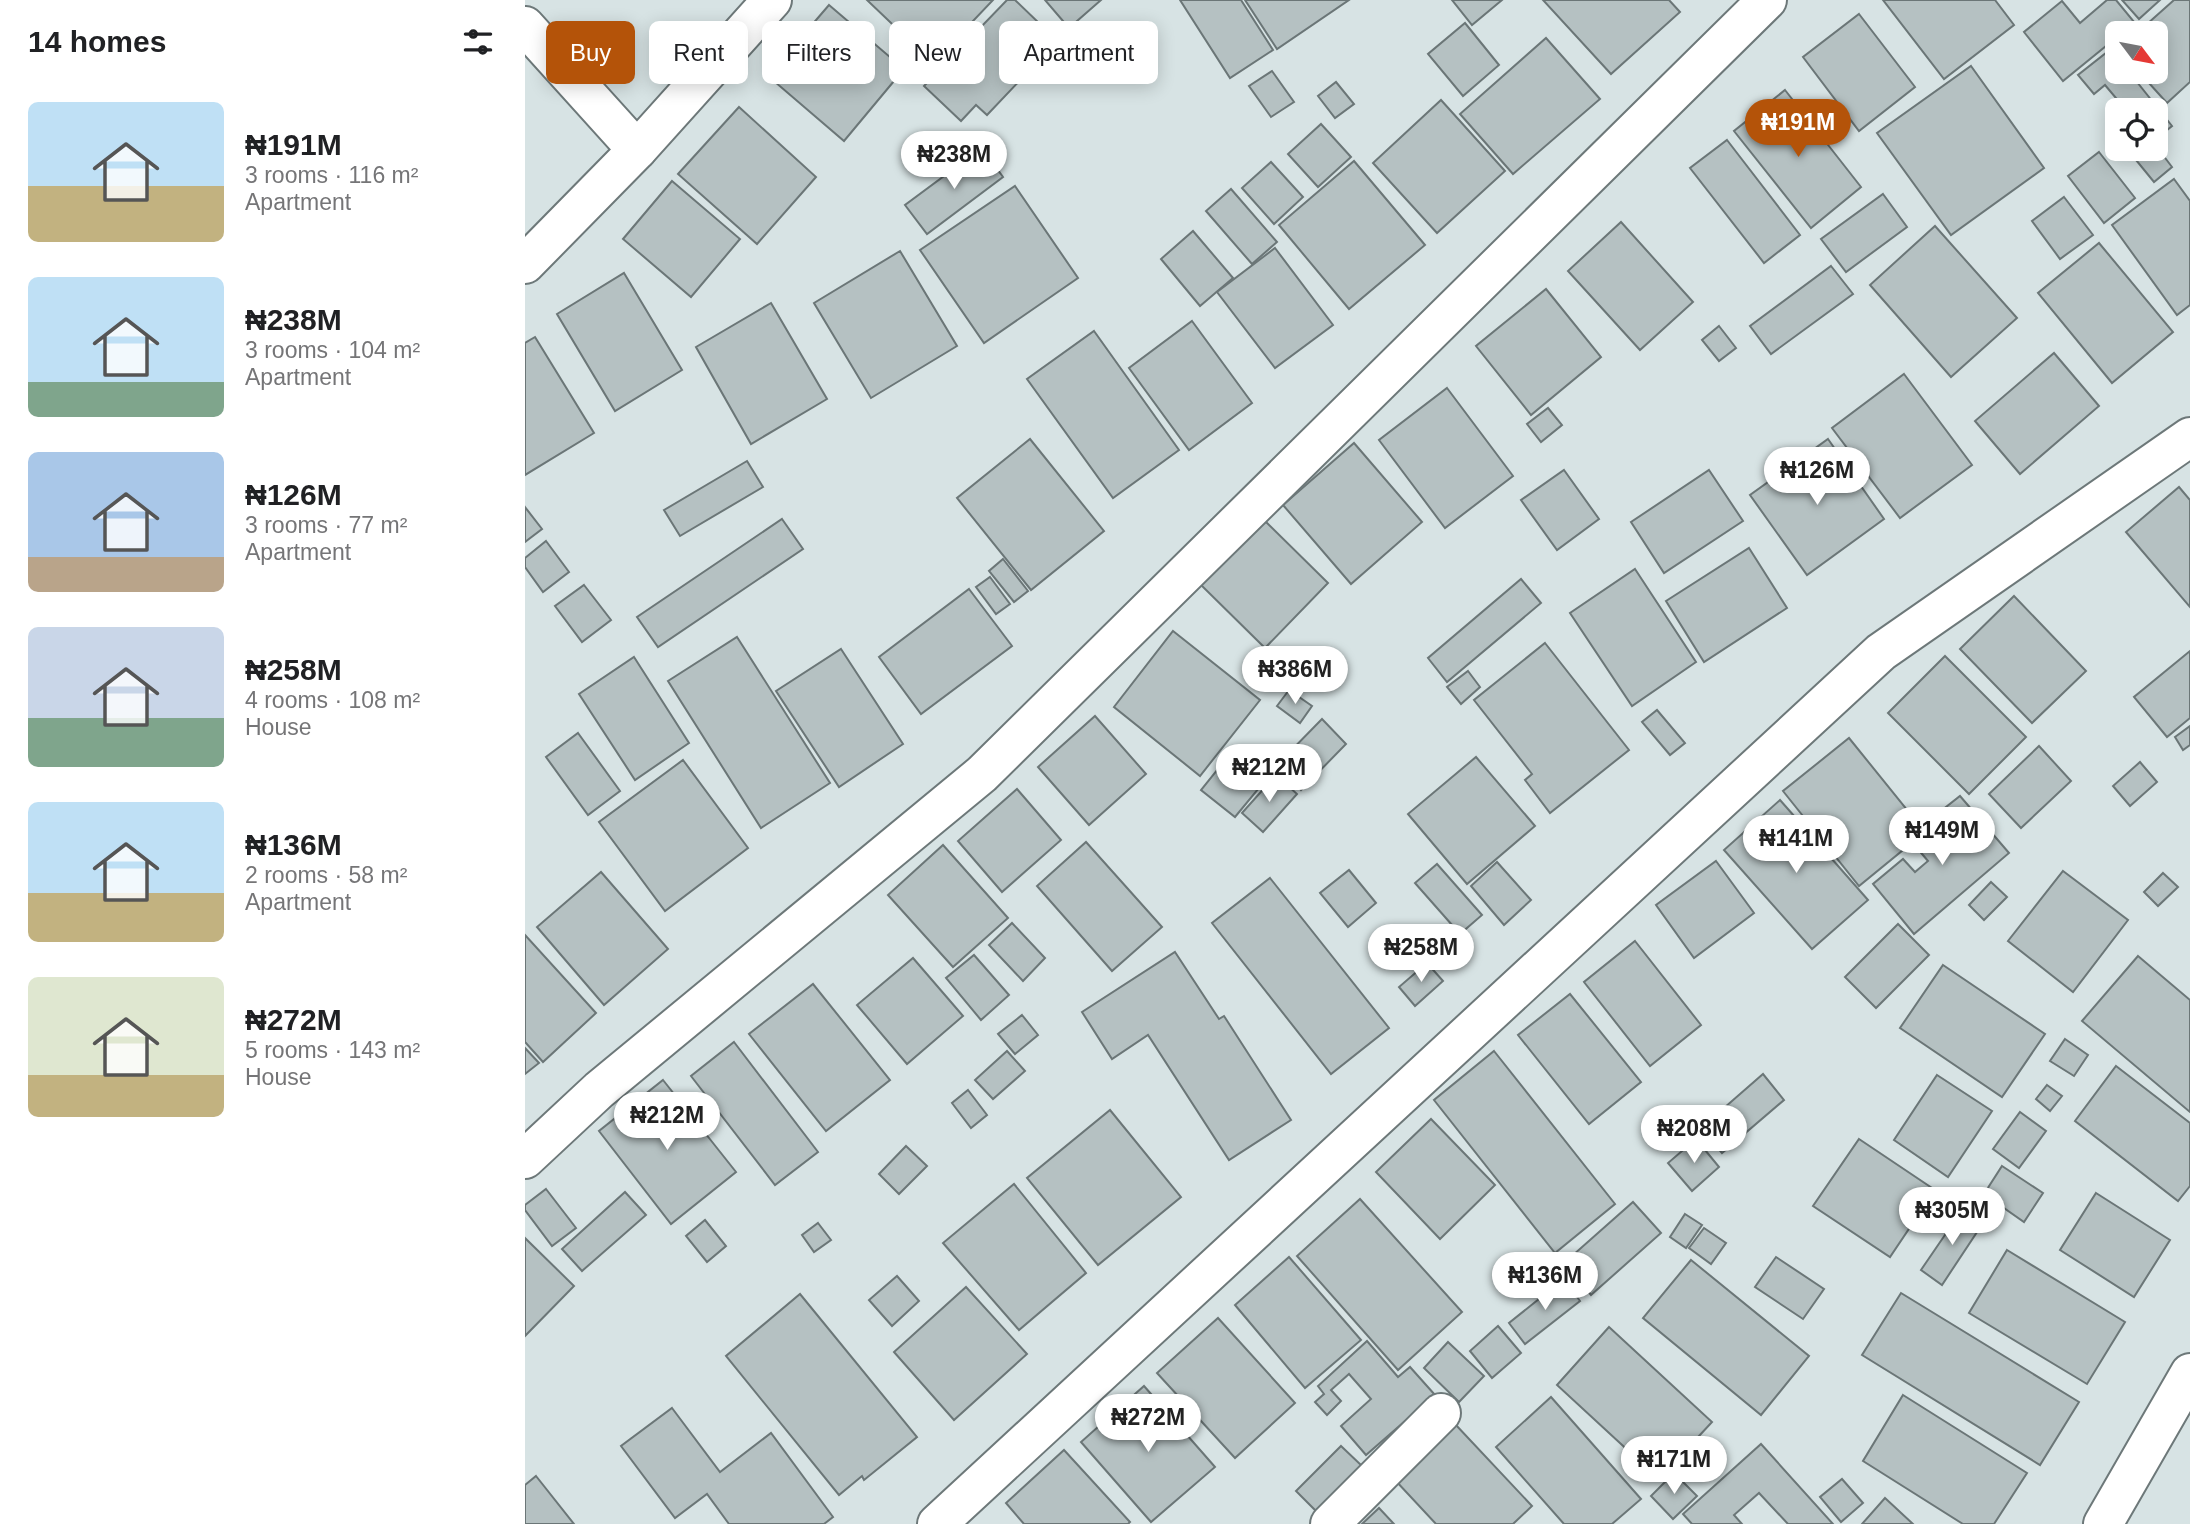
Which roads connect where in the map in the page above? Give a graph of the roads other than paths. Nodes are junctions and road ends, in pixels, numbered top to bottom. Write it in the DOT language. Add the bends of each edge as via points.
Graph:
graph roads {
  1 [pos="772,0"];
  2 [pos="1767,0"];
  3 [pos="525,26"];
  4 [pos="636,150"];
  5 [pos="525,264"];
  6 [pos="2190,437"];
  7 [pos="525,1159"];
  8 [pos="2190,1373"];
  9 [pos="1441,1413"];
  10 [pos="937,1524"];
  11 [pos="1330,1524"];
  12 [pos="2103,1524"];
  1 -- 4 [label="street"];
  2 -- 7 [label="street" via="982,774 599,1090"];
  3 -- 4 [label="street"];
  4 -- 5 [label="street"];
  6 -- 10 [label="street" via="1881,652"];
  8 -- 12 [label="street"];
  9 -- 11 [label="street"];
}
